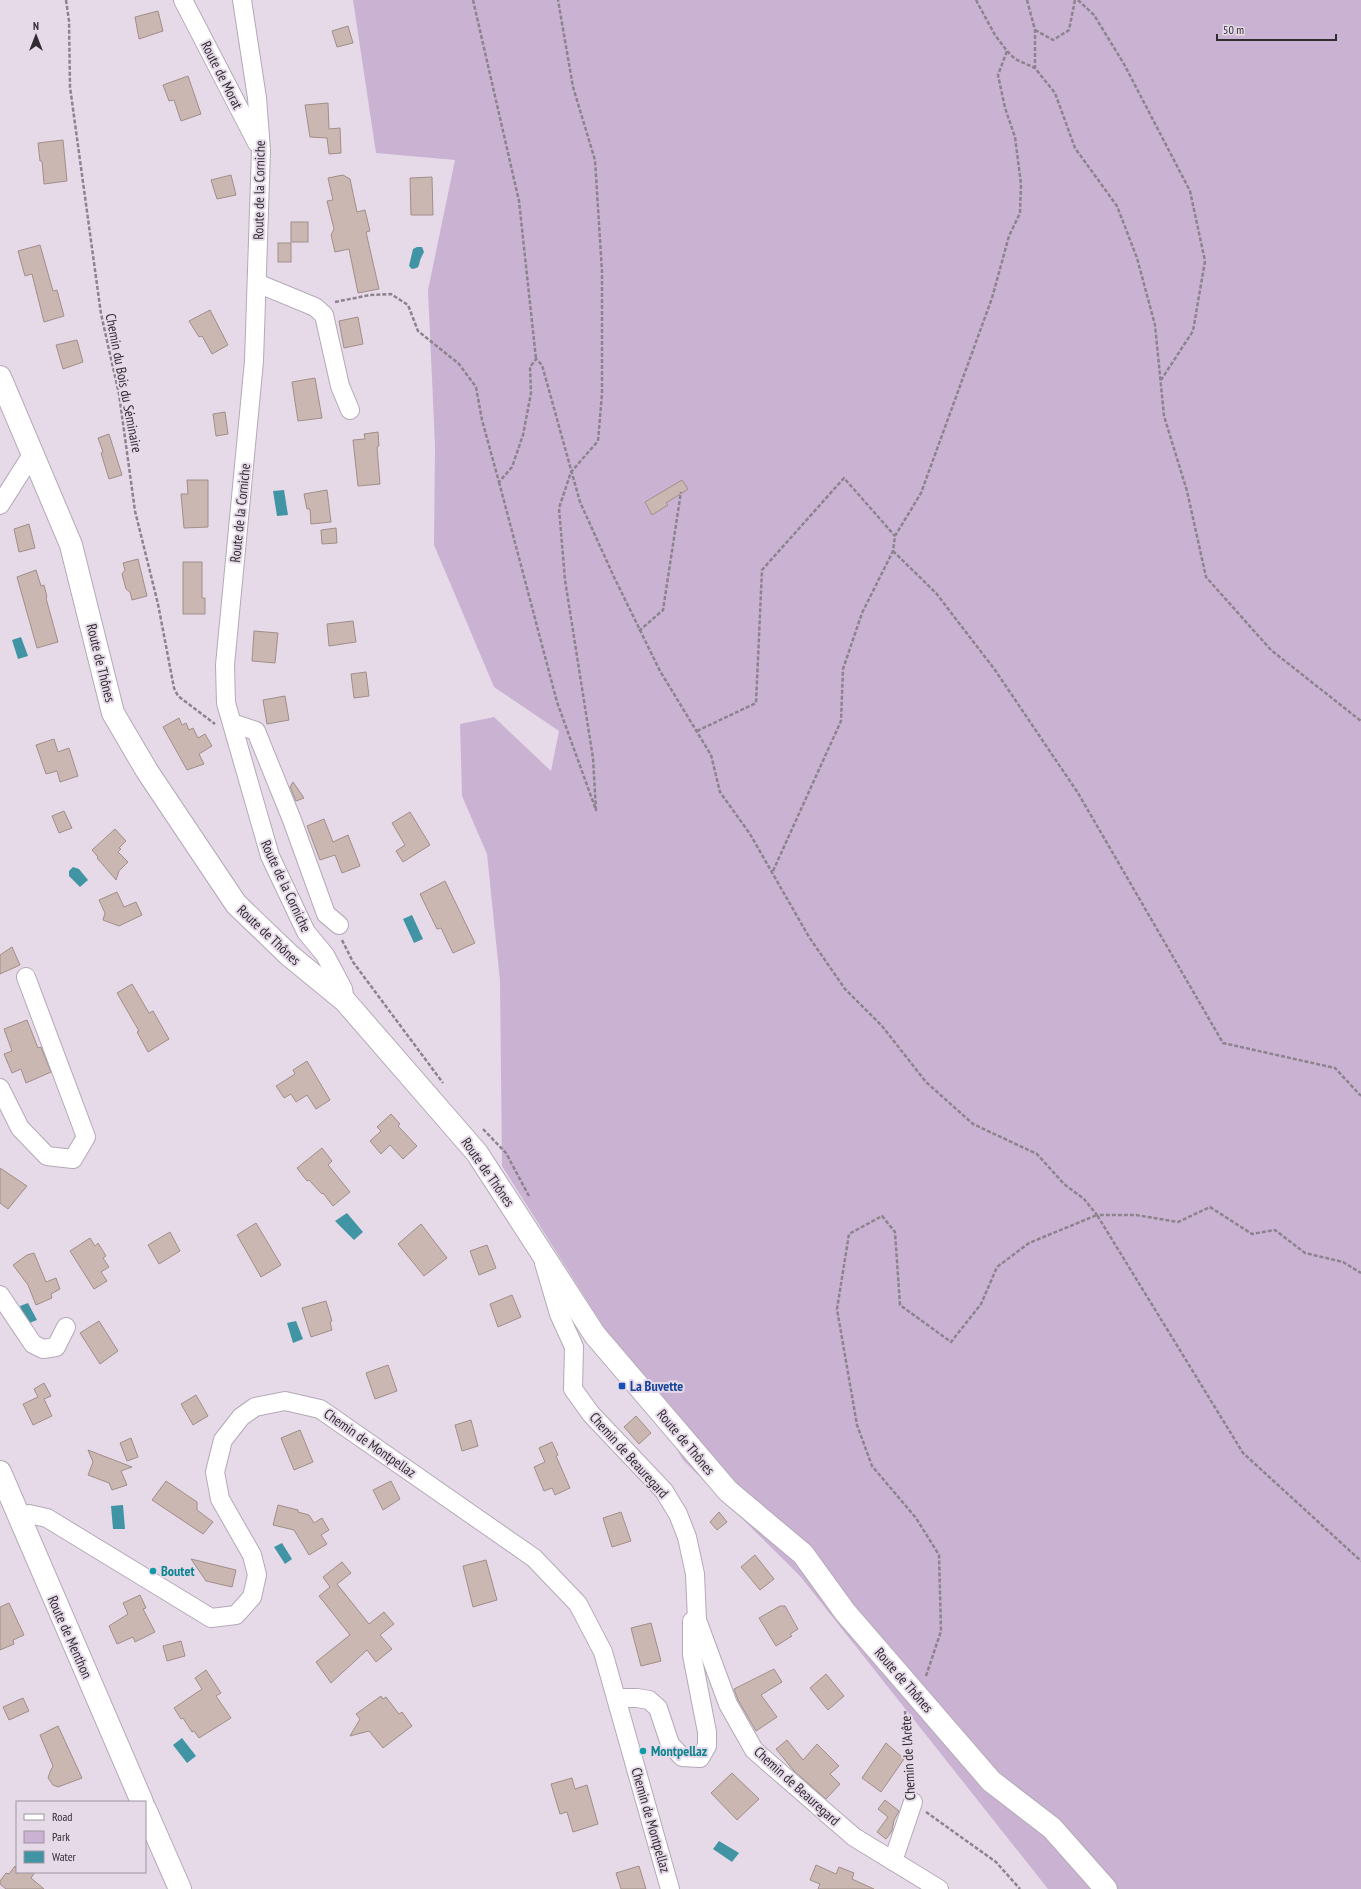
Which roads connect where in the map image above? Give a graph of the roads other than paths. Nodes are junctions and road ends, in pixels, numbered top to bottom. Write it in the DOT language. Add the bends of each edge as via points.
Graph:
graph roads {
  1 [pos="184,0"];
  2 [pos="242,0"];
  3 [pos="261,150"];
  4 [pos="257,282"];
  5 [pos="0,377"];
  6 [pos="350,410"];
  7 [pos="33,453"];
  8 [pos="0,505"];
  9 [pos="233,730"];
  10 [pos="338,925"];
  11 [pos="26,977"];
  12 [pos="345,1001"];
  13 [pos="0,1088"];
  14 [pos="540,1251"];
  15 [pos="0,1295"];
  16 [pos="66,1327"];
  17 [pos="602,1343"];
  18 [pos="574,1348"];
  19 [pos="0,1472"];
  20 [pos="19,1517"];
  21 [pos="696,1604"];
  22 [pos="616,1698"];
  23 [pos="142,1801"];
  24 [pos="913,1802"];
  25 [pos="146,1811"];
  26 [pos="893,1861"];
  27 [pos="180,1889"];
  28 [pos="670,1889"];
  29 [pos="938,1889"];
  30 [pos="1106,1889"];
  1 -- 3 [label="street, Route de Morat"];
  2 -- 3 [label="street, Route de la Corniche" via="257,98"];
  3 -- 4 [label="street, Route de la Corniche"];
  4 -- 6 [label="street" via="315,307 324,315 340,386"];
  4 -- 9 [label="street, Route de la Corniche" via="254,362 225,665 226,703"];
  5 -- 7 [label="main road, Route de Thônes"];
  7 -- 8 [label="street"];
  7 -- 12 [label="main road, Route de Thônes" via="71,545 113,713 147,771 236,904 288,955"];
  9 -- 10 [label="street" via="256,731 326,914"];
  9 -- 12 [label="street, Route de la Corniche" via="270,856 306,932 325,955 340,983"];
  11 -- 13 [label="street" via="86,1137 73,1159 47,1156 20,1128"];
  12 -- 14 [label="main road, Route de Thônes" via="477,1153"];
  14 -- 17 [label="main road, Route de Thônes"];
  14 -- 18 [label="street" via="559,1314"];
  15 -- 16 [label="street" via="33,1344 43,1349 56,1347"];
  17 -- 18 [label="street"];
  17 -- 30 [label="main road, Route de Thônes" via="728,1491 803,1554 912,1702 991,1781 1052,1828"];
  18 -- 21 [label="street, Chemin de Beauregard" via="573,1389 591,1414 664,1491 678,1514 687,1537 695,1574"];
  19 -- 20 [label="main road, Route de Menthon"];
  20 -- 22 [label="street, Chemin de Montpellaz" via="29,1514 48,1518 211,1618 236,1615 252,1597 257,1575 252,1554 220,1499 215,1472 222,1440 241,1417 255,1407 285,1401 320,1409 534,1558 578,1604 603,1652"];
  20 -- 23 [label="main road, Route de Menthon"];
  21 -- 22 [label="street" via="692,1620 692,1655 707,1732 707,1746 700,1758 682,1757 670,1744 658,1708 649,1700"];
  21 -- 26 [label="street, Chemin de Beauregard" via="697,1620 728,1704 754,1750 854,1837"];
  22 -- 28 [label="street, Chemin de Montpellaz"];
  24 -- 26 [label="street, Chemin de l'Arête"];
  25 -- 27 [label="main road"];
  26 -- 29 [label="street, Chemin de Beauregard"];
}
